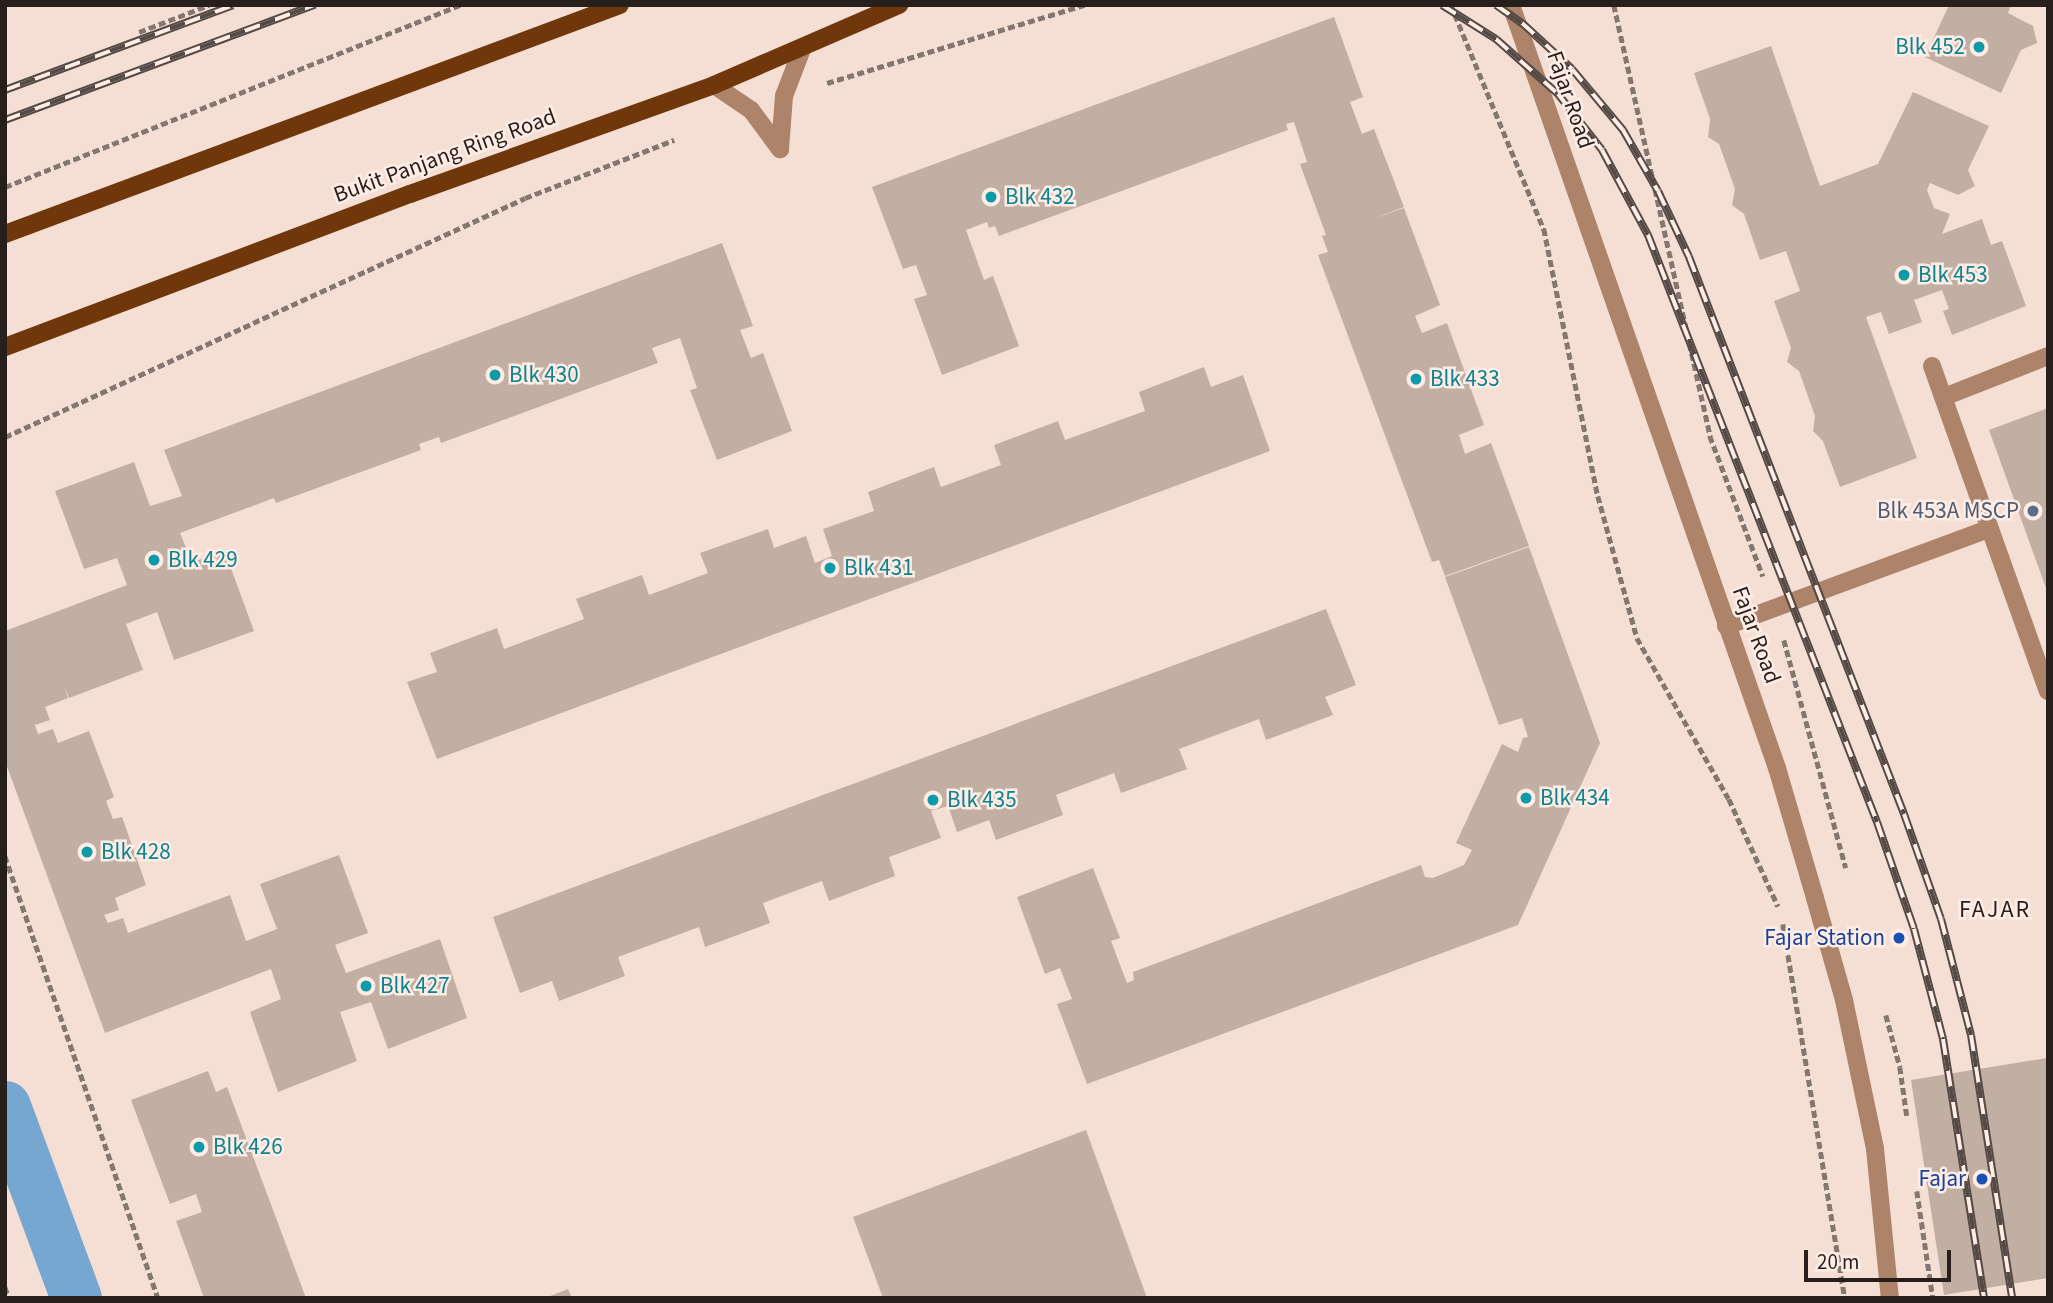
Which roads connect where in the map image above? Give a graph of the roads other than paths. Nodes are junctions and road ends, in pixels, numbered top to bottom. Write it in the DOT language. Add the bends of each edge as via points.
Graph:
graph roads {
  1 [pos="621,5"];
  2 [pos="899,5"];
  3 [pos="1511,5"];
  4 [pos="802,49"];
  5 [pos="714,85"];
  6 [pos="5,234"];
  7 [pos="5,347"];
  8 [pos="2048,356"];
  9 [pos="1932,366"];
  10 [pos="1944,397"];
  11 [pos="1988,529"];
  12 [pos="1726,626"];
  13 [pos="2048,691"];
  14 [pos="1890,1298"];
  1 -- 6 [label="main road"];
  2 -- 4 [label="main road, Bukit Panjang Ring Road"];
  3 -- 12 [label="street, Fajar Road"];
  4 -- 5 [label="main road, Bukit Panjang Ring Road"];
  4 -- 5 [label="street" via="783,96 780,149 751,110"];
  5 -- 7 [label="main road, Bukit Panjang Ring Road"];
  8 -- 10 [label="street"];
  9 -- 10 [label="street"];
  10 -- 11 [label="street"];
  11 -- 12 [label="street"];
  11 -- 13 [label="street"];
  12 -- 14 [label="street, Fajar Road" via="1777,768 1844,1000 1875,1149"];
}
